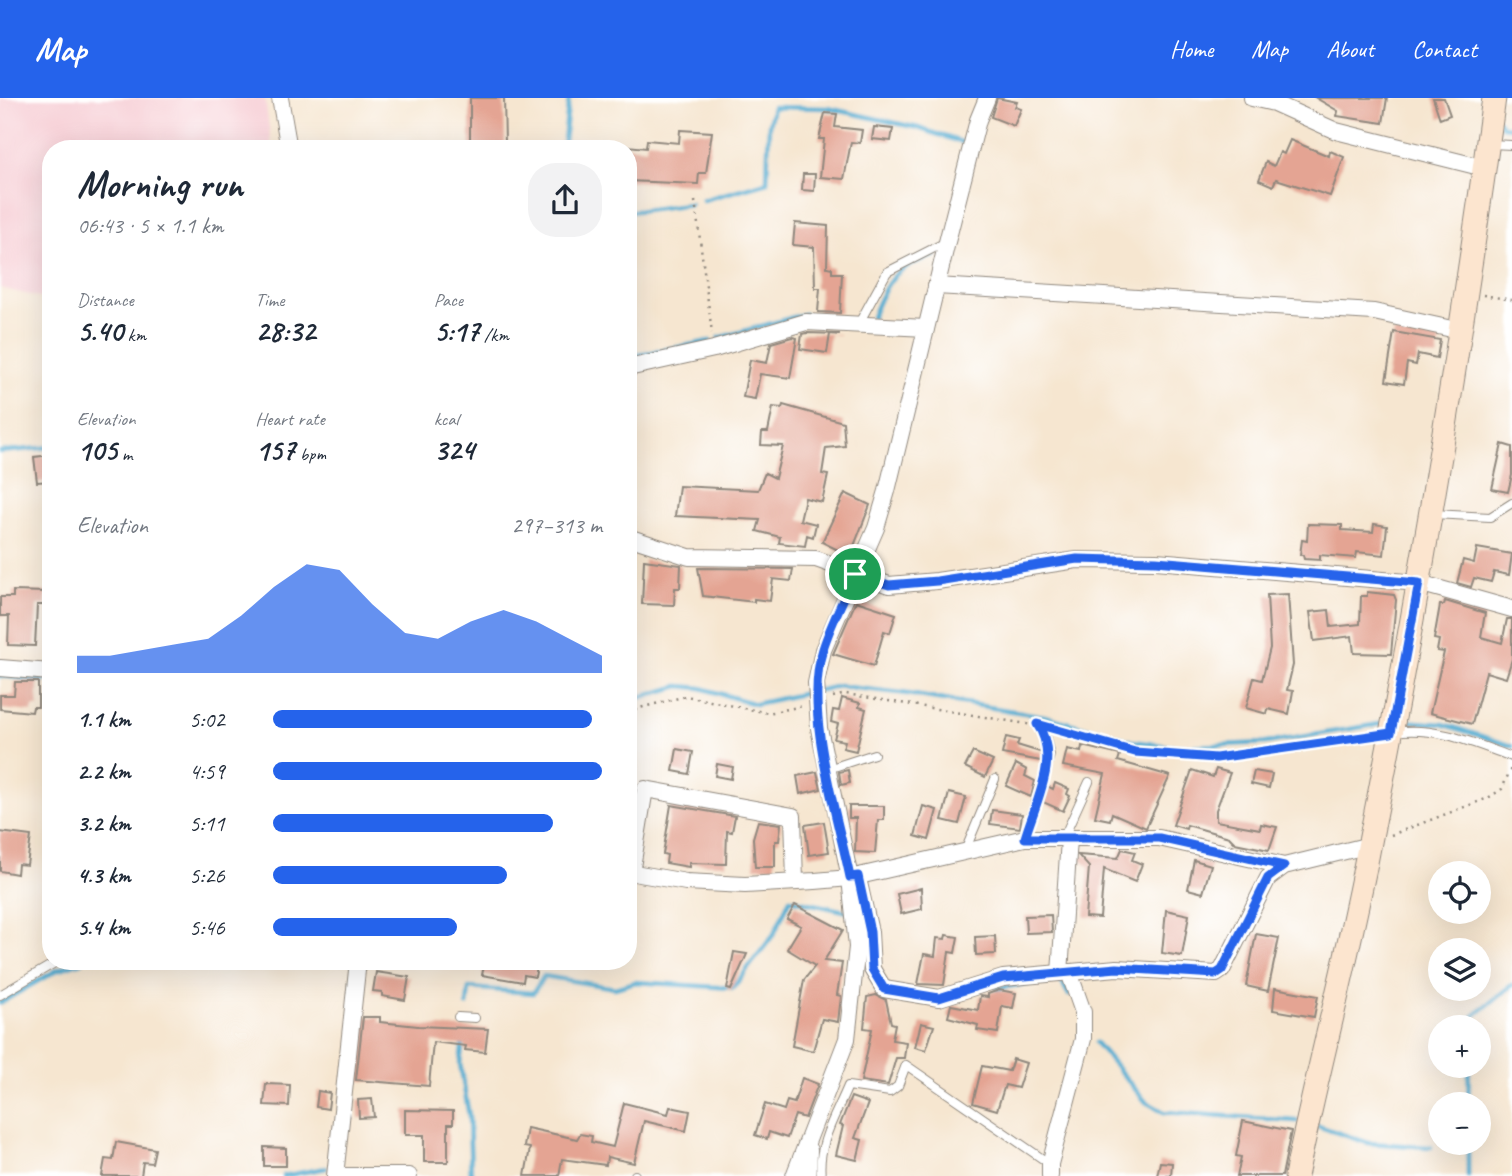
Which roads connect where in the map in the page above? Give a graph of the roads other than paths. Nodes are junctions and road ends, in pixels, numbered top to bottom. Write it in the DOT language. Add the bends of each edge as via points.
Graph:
graph roads {
  1 [pos="280,98"];
  2 [pos="987,98"];
  3 [pos="1252,98"];
  4 [pos="1494,99"];
  5 [pos="1489,136"];
  6 [pos="287,140"];
  7 [pos="1512,145"];
  8 [pos="1484,169"];
  9 [pos="947,242"];
  10 [pos="936,286"];
  11 [pos="858,325"];
  12 [pos="926,328"];
  13 [pos="1461,331"];
  14 [pos="637,366"];
  15 [pos="1512,503"];
  16 [pos="1430,514"];
  17 [pos="637,540"];
  18 [pos="855,574"];
  19 [pos="1419,583"];
  20 [pos="1512,609"];
  21 [pos="0,668"];
  22 [pos="42,672"];
  23 [pos="1393,726"];
  24 [pos="1045,734"];
  25 [pos="874,754"];
  26 [pos="1512,757"];
  27 [pos="828,769"];
  28 [pos="995,779"];
  29 [pos="1089,782"];
  30 [pos="637,833"];
  31 [pos="1025,838"];
  32 [pos="1066,839"];
  33 [pos="1370,842"];
  34 [pos="965,851"];
  35 [pos="1284,866"];
  36 [pos="637,873"];
  37 [pos="854,877"];
  38 [pos="795,882"];
  39 [pos="43,970"];
  40 [pos="357,970"];
  41 [pos="1064,973"];
  42 [pos="0,995"];
  43 [pos="458,1017"];
  44 [pos="475,1018"];
  45 [pos="809,1144"];
  46 [pos="1050,1170"];
  47 [pos="335,1176"];
  48 [pos="343,1176"];
  49 [pos="409,1176"];
  50 [pos="794,1176"];
  51 [pos="808,1176"];
  52 [pos="821,1176"];
  53 [pos="1297,1176"];
  1 -- 6 [label="street"];
  2 -- 9 [label="street"];
  3 -- 8 [label="street" via="1336,131"];
  4 -- 5 [label="street"];
  5 -- 7 [label="lane"];
  5 -- 8 [label="street"];
  8 -- 13 [label="street"];
  9 -- 10 [label="street"];
  9 -- 11 [label="lane" via="887,272"];
  10 -- 12 [label="street"];
  10 -- 13 [label="street" via="1374,312"];
  11 -- 12 [label="street"];
  11 -- 14 [label="street" via="806,322"];
  12 -- 18 [label="street" via="887,491"];
  13 -- 16 [label="street"];
  15 -- 16 [label="lane" via="1490,517"];
  16 -- 19 [label="street"];
  17 -- 18 [label="street" via="689,557 816,559"];
  18 -- 19 [label="street" via="889,585 1077,559 1156,561"];
  18 -- 27 [label="street" via="822,650 817,683 819,728"];
  19 -- 20 [label="street"];
  19 -- 23 [label="street"];
  21 -- 22 [label="street"];
  23 -- 26 [label="lane" via="1440,733"];
  23 -- 33 [label="street"];
  24 -- 31 [label="lane" via="1050,755"];
  25 -- 27 [label="lane"];
  27 -- 37 [label="street"];
  28 -- 34 [label="lane"];
  29 -- 32 [label="lane"];
  30 -- 38 [label="street" via="645,789 793,816"];
  31 -- 32 [label="street"];
  31 -- 34 [label="street"];
  32 -- 35 [label="street" via="1159,838"];
  32 -- 41 [label="street"];
  33 -- 35 [label="street"];
  33 -- 53 [label="street"];
  34 -- 37 [label="street"];
  35 -- 41 [label="street" via="1268,878 1216,974 1117,968"];
  36 -- 38 [label="street" via="686,883"];
  37 -- 38 [label="street"];
  37 -- 41 [label="street" via="870,932 872,969 884,989 939,998 1003,978"];
  37 -- 45 [label="street" via="857,947 847,1039"];
  39 -- 42 [label="lane"];
  40 -- 47 [label="street"];
  41 -- 46 [label="street" via="1083,1012 1083,1039"];
  43 -- 44 [label="lane"];
  45 -- 50 [label="street"];
  45 -- 51 [label="street"];
  46 -- 52 [label="lane" via="906,1065 898,1086 890,1092 848,1086 822,1147"];
  48 -- 49 [label="street"];
}
